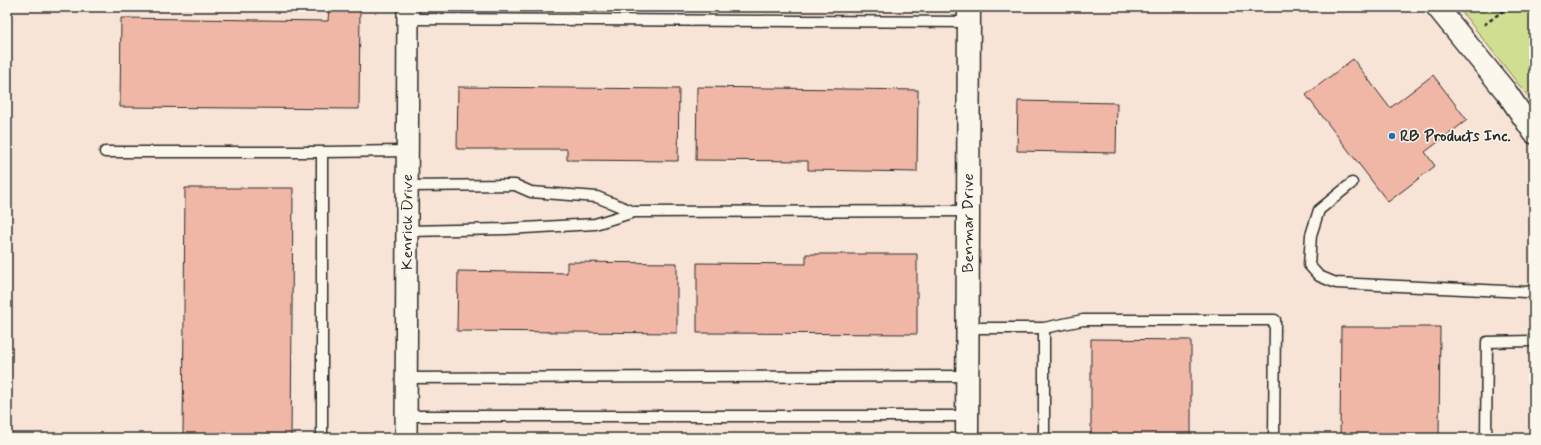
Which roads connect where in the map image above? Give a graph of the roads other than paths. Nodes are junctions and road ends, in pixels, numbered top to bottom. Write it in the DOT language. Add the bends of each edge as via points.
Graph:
graph roads {
  1 [pos="1437,7"];
  2 [pos="408,13"];
  3 [pos="969,15"];
  4 [pos="1534,133"];
  5 [pos="408,151"];
  6 [pos="105,152"];
  7 [pos="322,152"];
  8 [pos="1352,183"];
  9 [pos="407,186"];
  10 [pos="968,210"];
  11 [pos="634,212"];
  12 [pos="407,231"];
  13 [pos="1534,290"];
  14 [pos="968,328"];
  15 [pos="1044,328"];
  16 [pos="1534,341"];
  17 [pos="967,376"];
  18 [pos="407,378"];
  19 [pos="406,416"];
  20 [pos="967,416"];
  21 [pos="322,438"];
  22 [pos="406,438"];
  23 [pos="966,438"];
  24 [pos="1044,438"];
  25 [pos="1274,438"];
  26 [pos="1486,438"];
  1 -- 4 [label="street" via="1507,93"];
  2 -- 3 [label="lane"];
  2 -- 5 [label="street, Kenrick Drive"];
  3 -- 10 [label="street, Benmar Drive"];
  5 -- 7 [label="lane"];
  5 -- 9 [label="street, Kenrick Drive"];
  6 -- 7 [label="lane"];
  7 -- 21 [label="lane"];
  8 -- 13 [label="lane" via="1319,210 1311,235 1309,266 1319,276 1336,283 1526,292"];
  9 -- 11 [label="lane" via="515,185 531,192 597,197"];
  9 -- 12 [label="street, Kenrick Drive"];
  10 -- 11 [label="lane"];
  10 -- 14 [label="street, Benmar Drive"];
  11 -- 12 [label="lane" via="596,224"];
  12 -- 18 [label="street, Kenrick Drive"];
  14 -- 15 [label="lane"];
  14 -- 17 [label="street, Benmar Drive"];
  15 -- 24 [label="lane"];
  15 -- 25 [label="lane" via="1083,320 1275,320"];
  16 -- 26 [label="lane" via="1487,342"];
  17 -- 18 [label="lane"];
  17 -- 20 [label="street, Benmar Drive"];
  18 -- 19 [label="street, Kenrick Drive"];
  19 -- 20 [label="lane"];
  19 -- 22 [label="street, Kenrick Drive"];
  20 -- 23 [label="street, Benmar Drive"];
}
